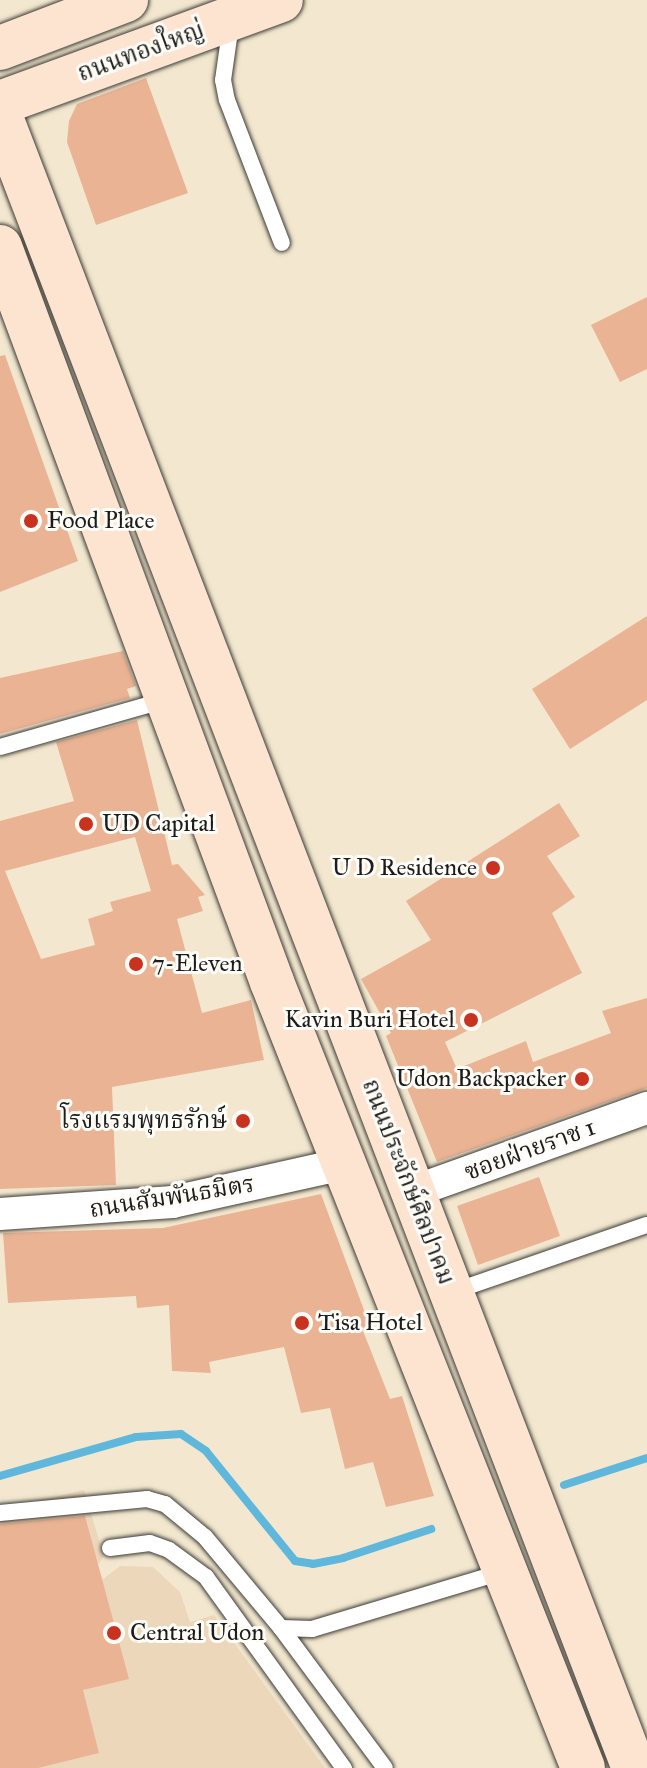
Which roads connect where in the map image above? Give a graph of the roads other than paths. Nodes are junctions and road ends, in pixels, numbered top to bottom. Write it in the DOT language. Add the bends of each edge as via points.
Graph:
graph roads {
  1 [pos="126,0"];
  2 [pos="281,0"];
  3 [pos="232,18"];
  4 [pos="0,48"];
  5 [pos="0,103"];
  6 [pos="0,115"];
  7 [pos="282,243"];
  8 [pos="0,247"];
  9 [pos="182,595"];
  10 [pos="132,611"];
  11 [pos="216,683"];
  12 [pos="166,699"];
  13 [pos="0,747"];
  14 [pos="647,1108"];
  15 [pos="394,1144"];
  16 [pos="343,1164"];
  17 [pos="412,1192"];
  18 [pos="0,1214"];
  19 [pos="647,1225"];
  20 [pos="451,1292"];
  21 [pos="0,1513"];
  22 [pos="110,1548"];
  23 [pos="553,1556"];
  24 [pos="503,1572"];
  25 [pos="281,1628"];
  26 [pos="344,1768"];
  27 [pos="385,1768"];
  28 [pos="583,1768"];
  29 [pos="634,1768"];
  1 -- 4 [label="street"];
  2 -- 3 [label="street, ถนนทองใหญ่"];
  3 -- 5 [label="street, ถนนทองใหญ่"];
  3 -- 7 [label="lane" via="223,80 227,100"];
  6 -- 9 [label="street, ถนนประจักษ์ศิลปาคม"];
  8 -- 10 [label="street"];
  9 -- 10 [label="street"];
  9 -- 11 [label="street, ถนนประจักษ์ศิลปาคม"];
  10 -- 12 [label="street"];
  11 -- 12 [label="street"];
  11 -- 15 [label="street, ถนนประจักษ์ศิลปาคม"];
  12 -- 13 [label="lane"];
  12 -- 16 [label="street"];
  14 -- 17 [label="street, ซอยฝ่ายราช 1"];
  15 -- 16 [label="street"];
  15 -- 17 [label="street, ถนนประจักษ์ศิลปาคม"];
  16 -- 18 [label="street, ถนนสัมพันธมิตร" via="173,1202"];
  16 -- 24 [label="street"];
  17 -- 20 [label="street, ถนนประจักษ์ศิลปาคม"];
  19 -- 20 [label="lane"];
  20 -- 23 [label="street, ถนนประจักษ์ศิลปาคม"];
  21 -- 25 [label="lane" via="147,1499 165,1504 205,1537"];
  22 -- 26 [label="lane" via="150,1543 206,1577"];
  23 -- 24 [label="street"];
  23 -- 29 [label="street, ถนนประจักษ์ศิลปาคม"];
  24 -- 25 [label="lane" via="312,1629"];
  24 -- 28 [label="street"];
  25 -- 27 [label="lane"];
}
